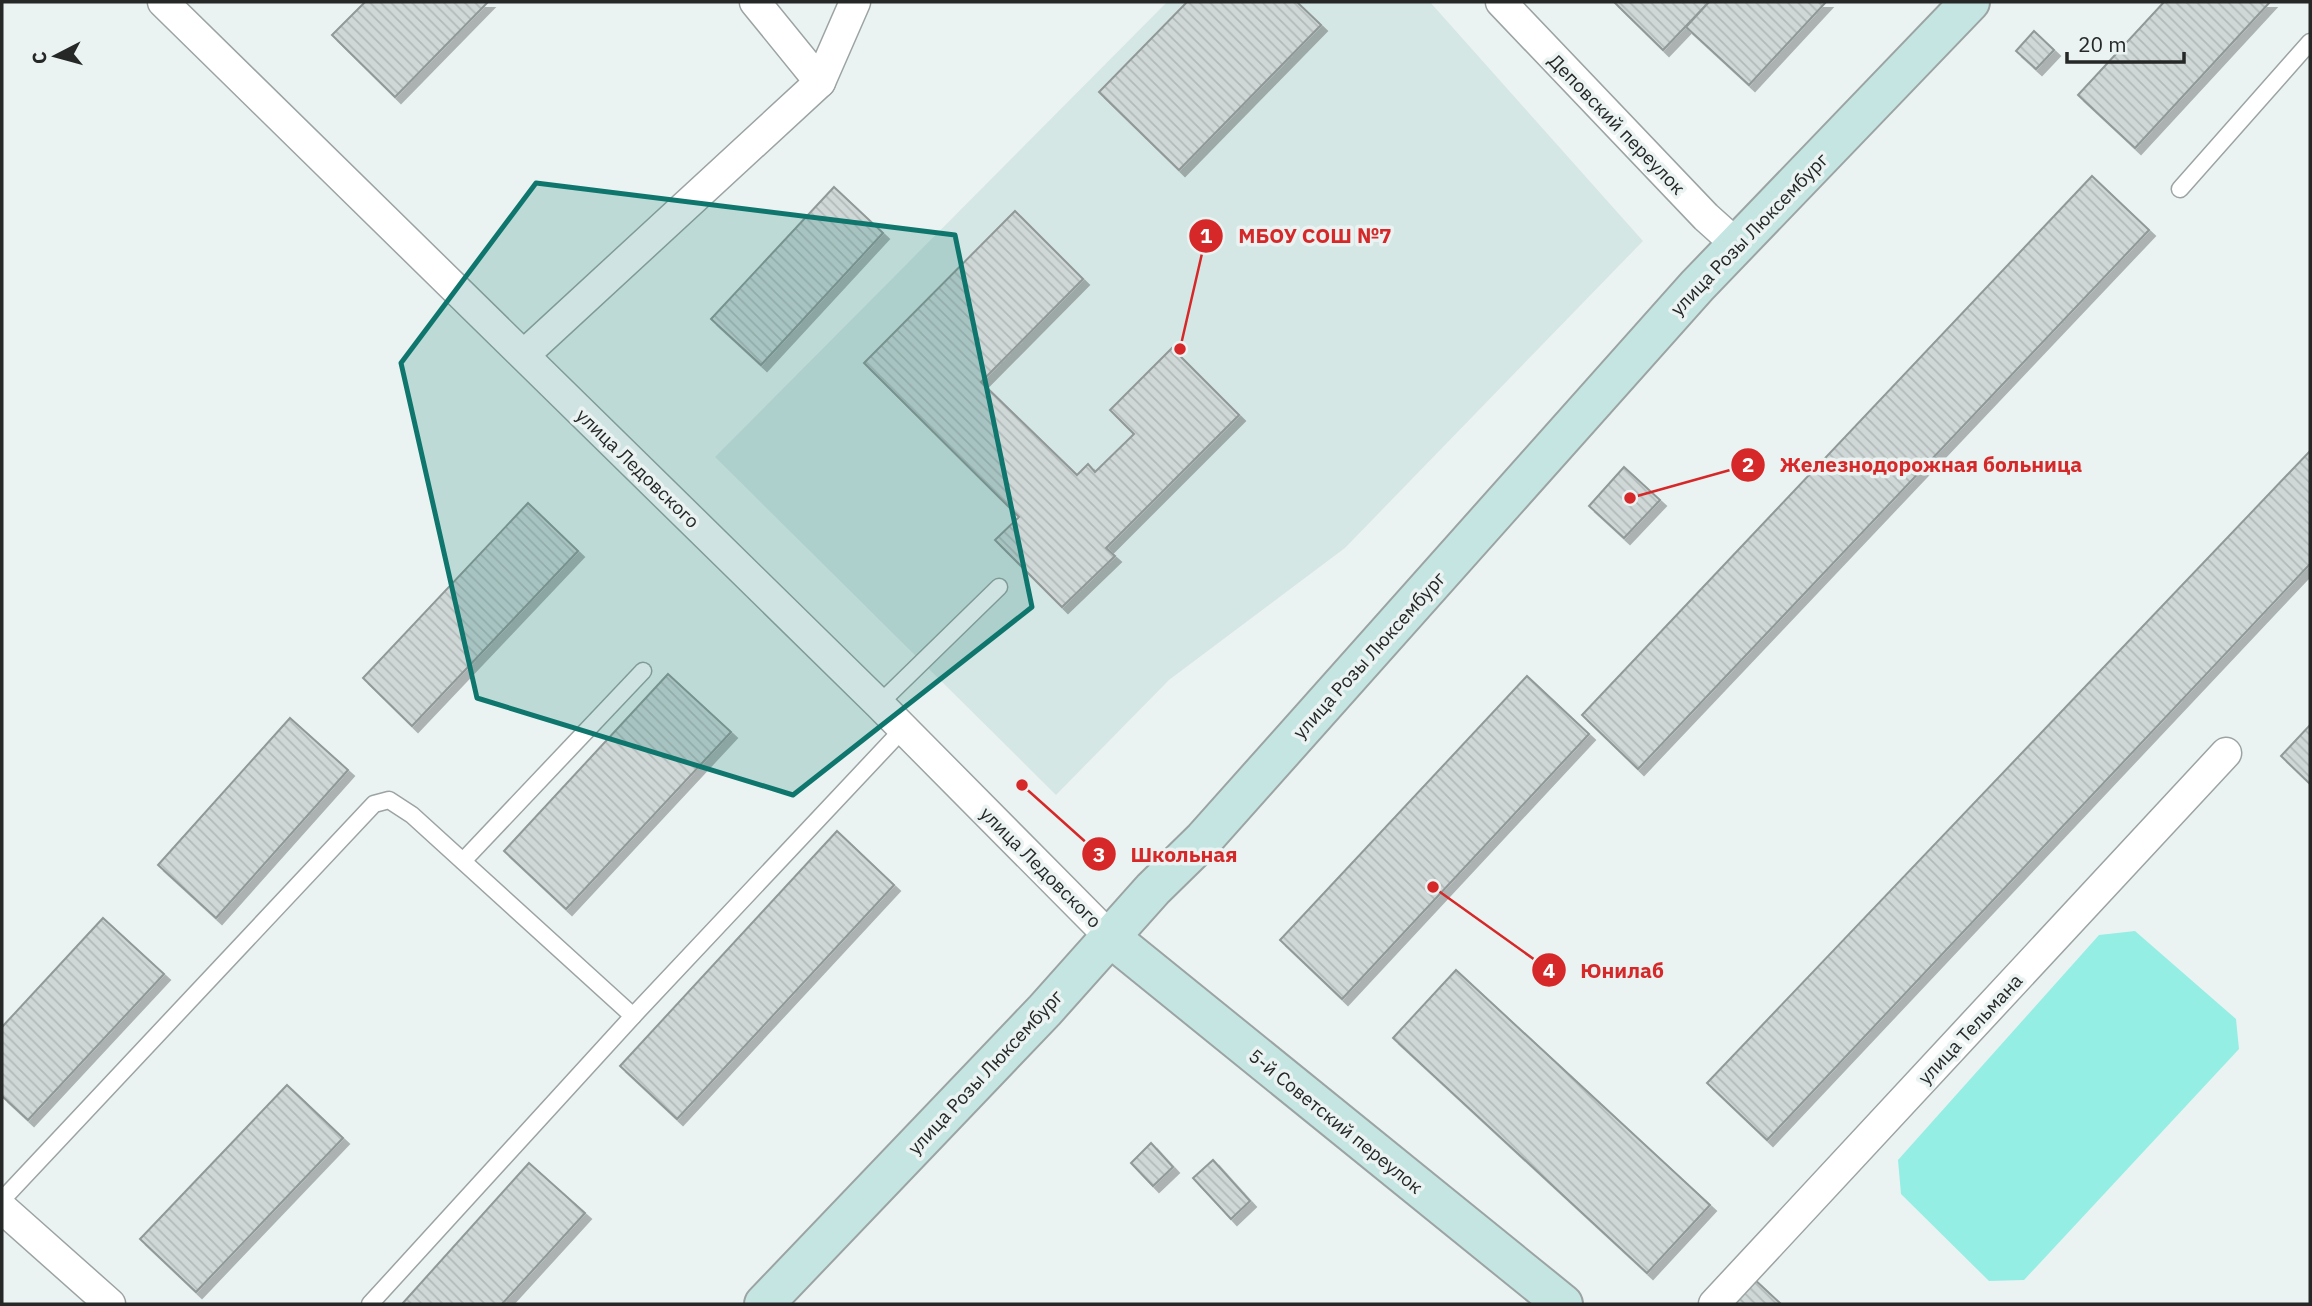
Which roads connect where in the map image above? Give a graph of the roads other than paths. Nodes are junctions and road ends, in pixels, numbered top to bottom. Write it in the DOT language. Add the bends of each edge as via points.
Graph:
graph roads {
  1 [pos="163,2"];
  2 [pos="755,2"];
  3 [pos="855,2"];
  4 [pos="1501,2"];
  5 [pos="1970,2"];
  6 [pos="2310,42"];
  7 [pos="820,82"];
  8 [pos="2179,189"];
  9 [pos="1736,244"];
  10 [pos="524,355"];
  11 [pos="999,587"];
  12 [pos="643,671"];
  13 [pos="879,704"];
  14 [pos="903,729"];
  15 [pos="2227,753"];
  16 [pos="463,861"];
  17 [pos="1110,937"];
  18 [pos="633,1016"];
  19 [pos="2,1200"];
  20 [pos="2,1208"];
  21 [pos="110,1304"];
  22 [pos="370,1304"];
  23 [pos="764,1304"];
  24 [pos="1563,1304"];
  25 [pos="1714,1304"];
  1 -- 10 [label="street, улица Ледовского"];
  2 -- 7 [label="street"];
  3 -- 7 [label="street"];
  4 -- 9 [label="street, Деповский переулок"];
  5 -- 9 [label="main road, улица Розы Люксембург"];
  6 -- 8 [label="lane"];
  7 -- 10 [label="street"];
  9 -- 17 [label="main road, улица Розы Люксембург" via="1204,839"];
  10 -- 13 [label="street, улица Ледовского"];
  11 -- 13 [label="lane"];
  12 -- 16 [label="lane"];
  13 -- 14 [label="street, улица Ледовского"];
  14 -- 17 [label="street, улица Ледовского"];
  14 -- 18 [label="lane"];
  15 -- 25 [label="street, улица Тельмана"];
  16 -- 18 [label="lane"];
  16 -- 19 [label="lane" via="389,800 374,804"];
  17 -- 23 [label="main road, улица Розы Люксембург"];
  17 -- 24 [label="main road, 5-й Советский переулок"];
  18 -- 22 [label="lane"];
  20 -- 21 [label="street"];
}
